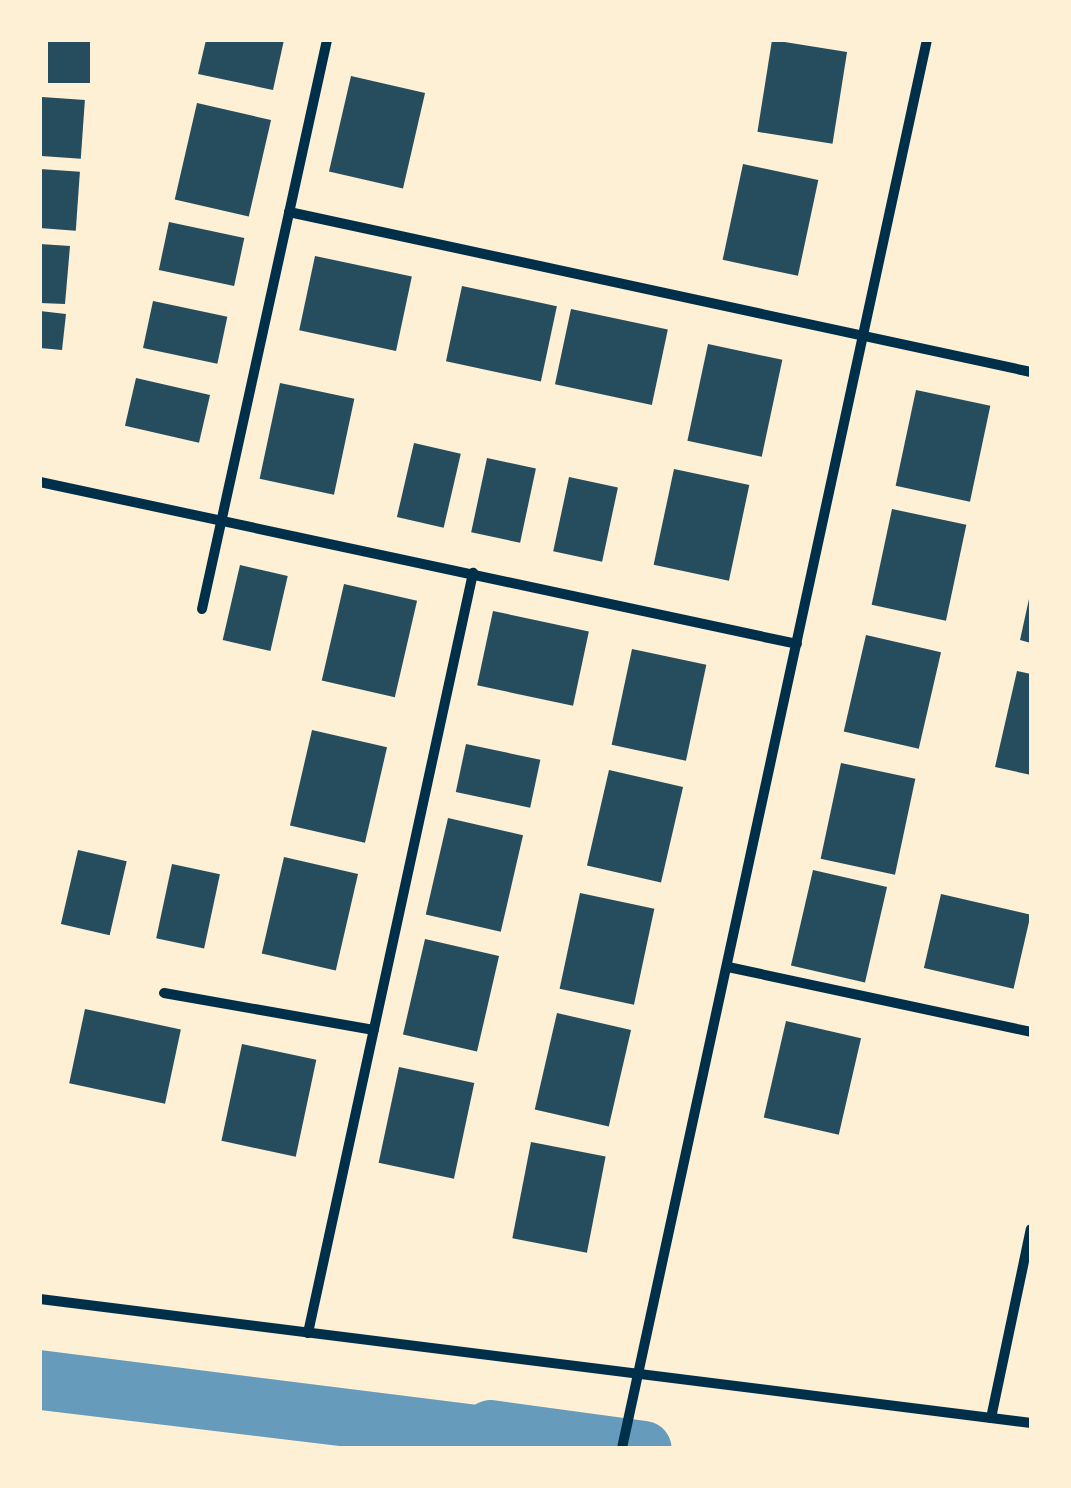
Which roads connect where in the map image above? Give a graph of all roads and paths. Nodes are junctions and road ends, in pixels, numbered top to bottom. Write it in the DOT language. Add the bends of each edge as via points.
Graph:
graph roads {
  1 [pos="327,40"];
  2 [pos="927,40"];
  3 [pos="289,212"];
  4 [pos="864,336"];
  5 [pos="1031,372"];
  6 [pos="40,482"];
  7 [pos="222,517"];
  8 [pos="473,572"];
  9 [pos="202,609"];
  10 [pos="798,644"];
  11 [pos="728,967"];
  12 [pos="164,993"];
  13 [pos="374,1030"];
  14 [pos="1031,1032"];
  15 [pos="1031,1228"];
  16 [pos="40,1299"];
  17 [pos="308,1333"];
  18 [pos="641,1377"];
  19 [pos="990,1418"];
  20 [pos="1031,1423"];
  21 [pos="622,1448"];
  1 -- 3 [label="street"];
  2 -- 4 [label="street"];
  3 -- 4 [label="street"];
  3 -- 7 [label="street"];
  4 -- 5 [label="street"];
  4 -- 10 [label="street"];
  6 -- 7 [label="street"];
  7 -- 8 [label="street"];
  7 -- 9 [label="street"];
  8 -- 10 [label="street"];
  8 -- 13 [label="street"];
  10 -- 11 [label="street"];
  11 -- 14 [label="street"];
  11 -- 18 [label="street"];
  12 -- 13 [label="street"];
  13 -- 17 [label="street"];
  15 -- 19 [label="street"];
  16 -- 17 [label="street"];
  17 -- 18 [label="street"];
  18 -- 19 [label="street"];
  18 -- 21 [label="street"];
  19 -- 20 [label="street"];
}
